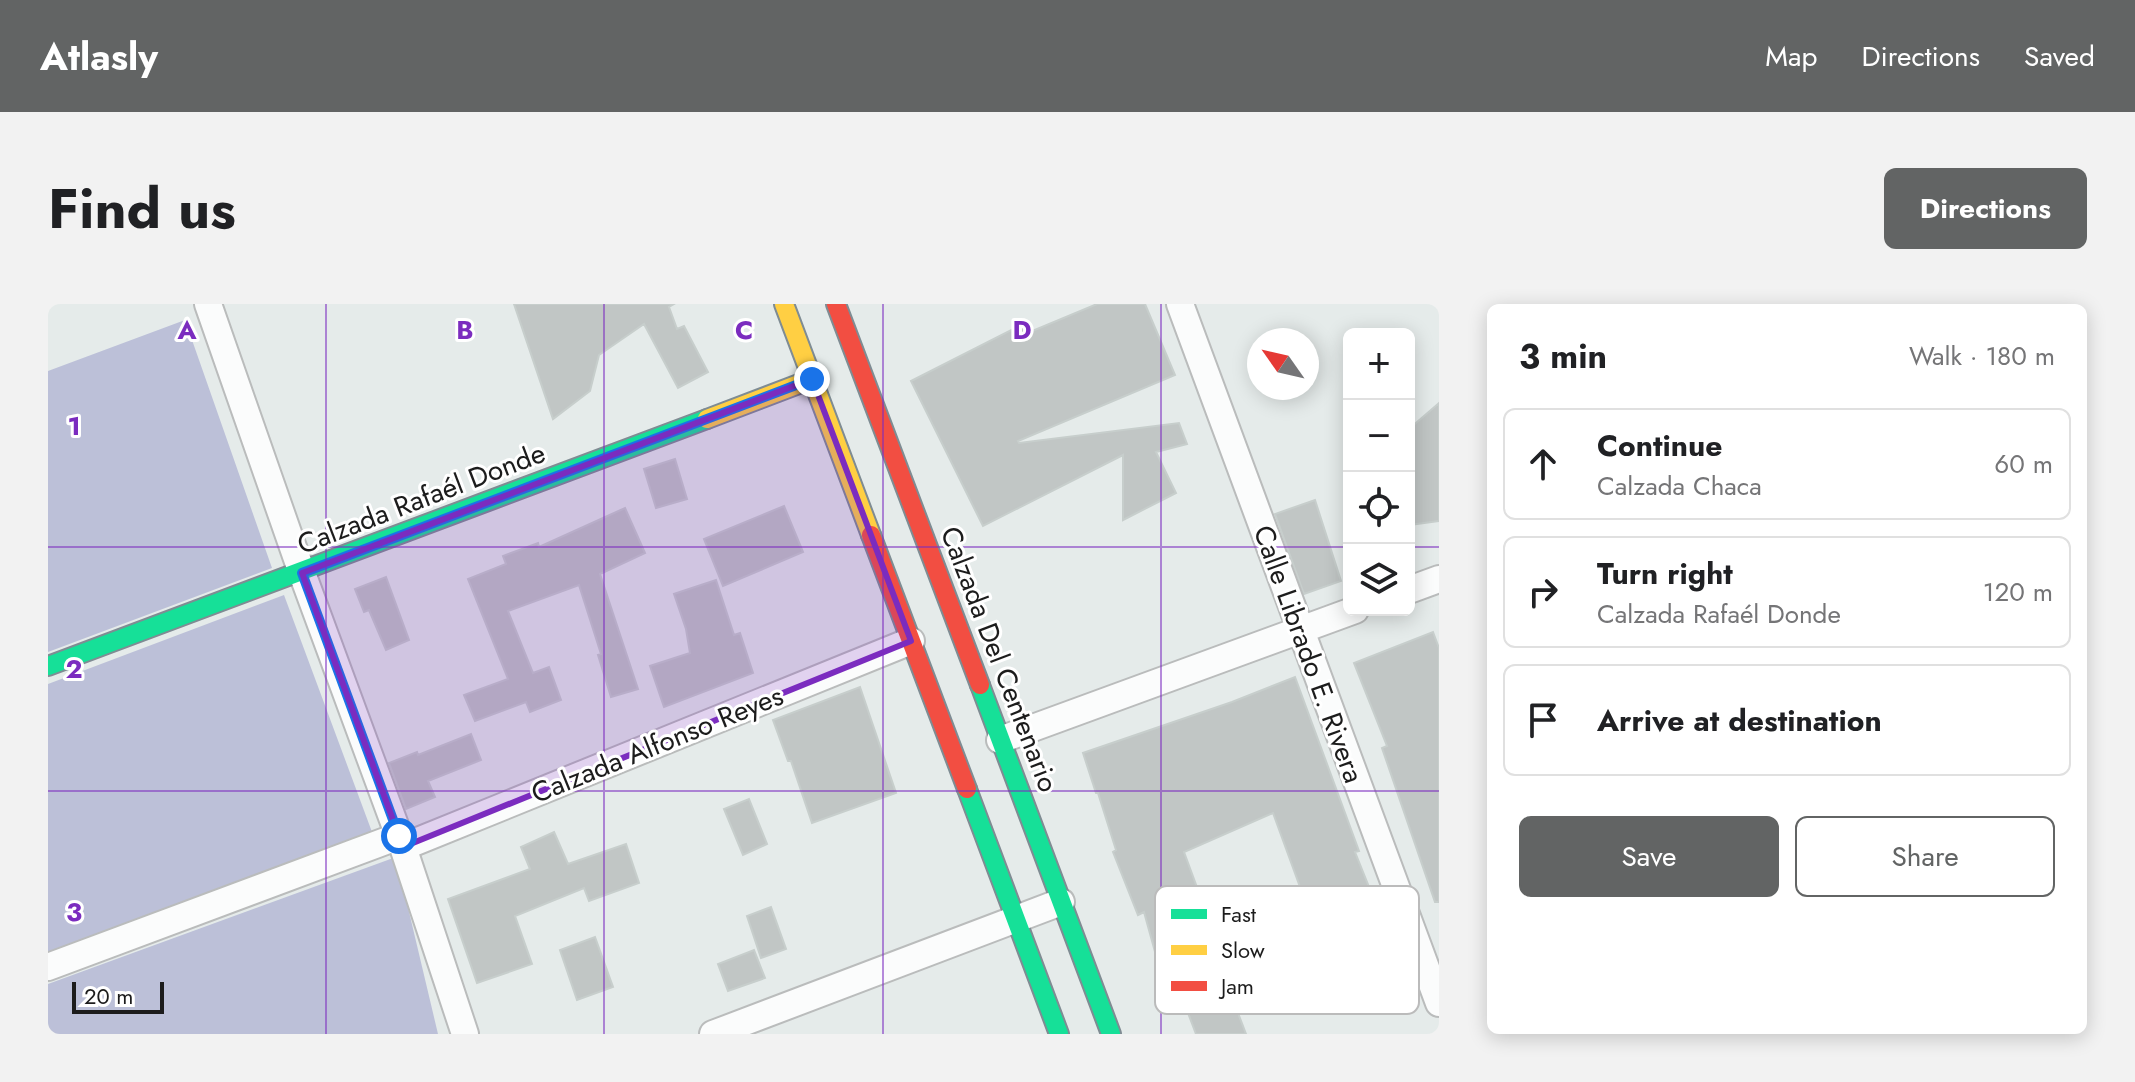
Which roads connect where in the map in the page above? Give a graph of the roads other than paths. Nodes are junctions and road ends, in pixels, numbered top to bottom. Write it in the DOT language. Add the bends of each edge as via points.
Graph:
graph roads {
  1 [pos="208,304"];
  2 [pos="784,304"];
  3 [pos="836,304"];
  4 [pos="1180,304"];
  5 [pos="812,379"];
  6 [pos="302,573"];
  7 [pos="1439,579"];
  8 [pos="1415,588"];
  9 [pos="1343,614"];
  10 [pos="1300,630"];
  11 [pos="911,641"];
  12 [pos="48,666"];
  13 [pos="1000,740"];
  14 [pos="401,841"];
  15 [pos="1395,886"];
  16 [pos="1061,902"];
  17 [pos="1015,918"];
  18 [pos="1419,949"];
  19 [pos="48,967"];
  20 [pos="1439,1003"];
  21 [pos="465,1034"];
  22 [pos="713,1034"];
  23 [pos="1059,1034"];
  24 [pos="1111,1034"];
  1 -- 6 [label="street"];
  2 -- 5 [label="main road"];
  3 -- 13 [label="main road, Calzada Del Centenario"];
  4 -- 10 [label="street, Calle Librado E. Rivera"];
  5 -- 6 [label="main road, Calzada Rafaél Donde"];
  5 -- 11 [label="main road"];
  6 -- 12 [label="main road, Calzada Rafaél Donde"];
  6 -- 14 [label="street"];
  7 -- 8 [label="street"];
  9 -- 10 [label="street"];
  10 -- 13 [label="street"];
  10 -- 15 [label="street, Calle Librado E. Rivera"];
  11 -- 14 [label="street, Calzada Alfonso Reyes"];
  11 -- 17 [label="main road"];
  13 -- 16 [label="main road, Calzada Del Centenario"];
  14 -- 19 [label="street, Calzada Alfonso Reyes"];
  14 -- 21 [label="street"];
  16 -- 17 [label="street"];
  16 -- 24 [label="main road, Calzada Del Centenario"];
  17 -- 22 [label="street"];
  17 -- 23 [label="main road"];
  18 -- 20 [label="street, Calle Librado E. Rivera"];
}
